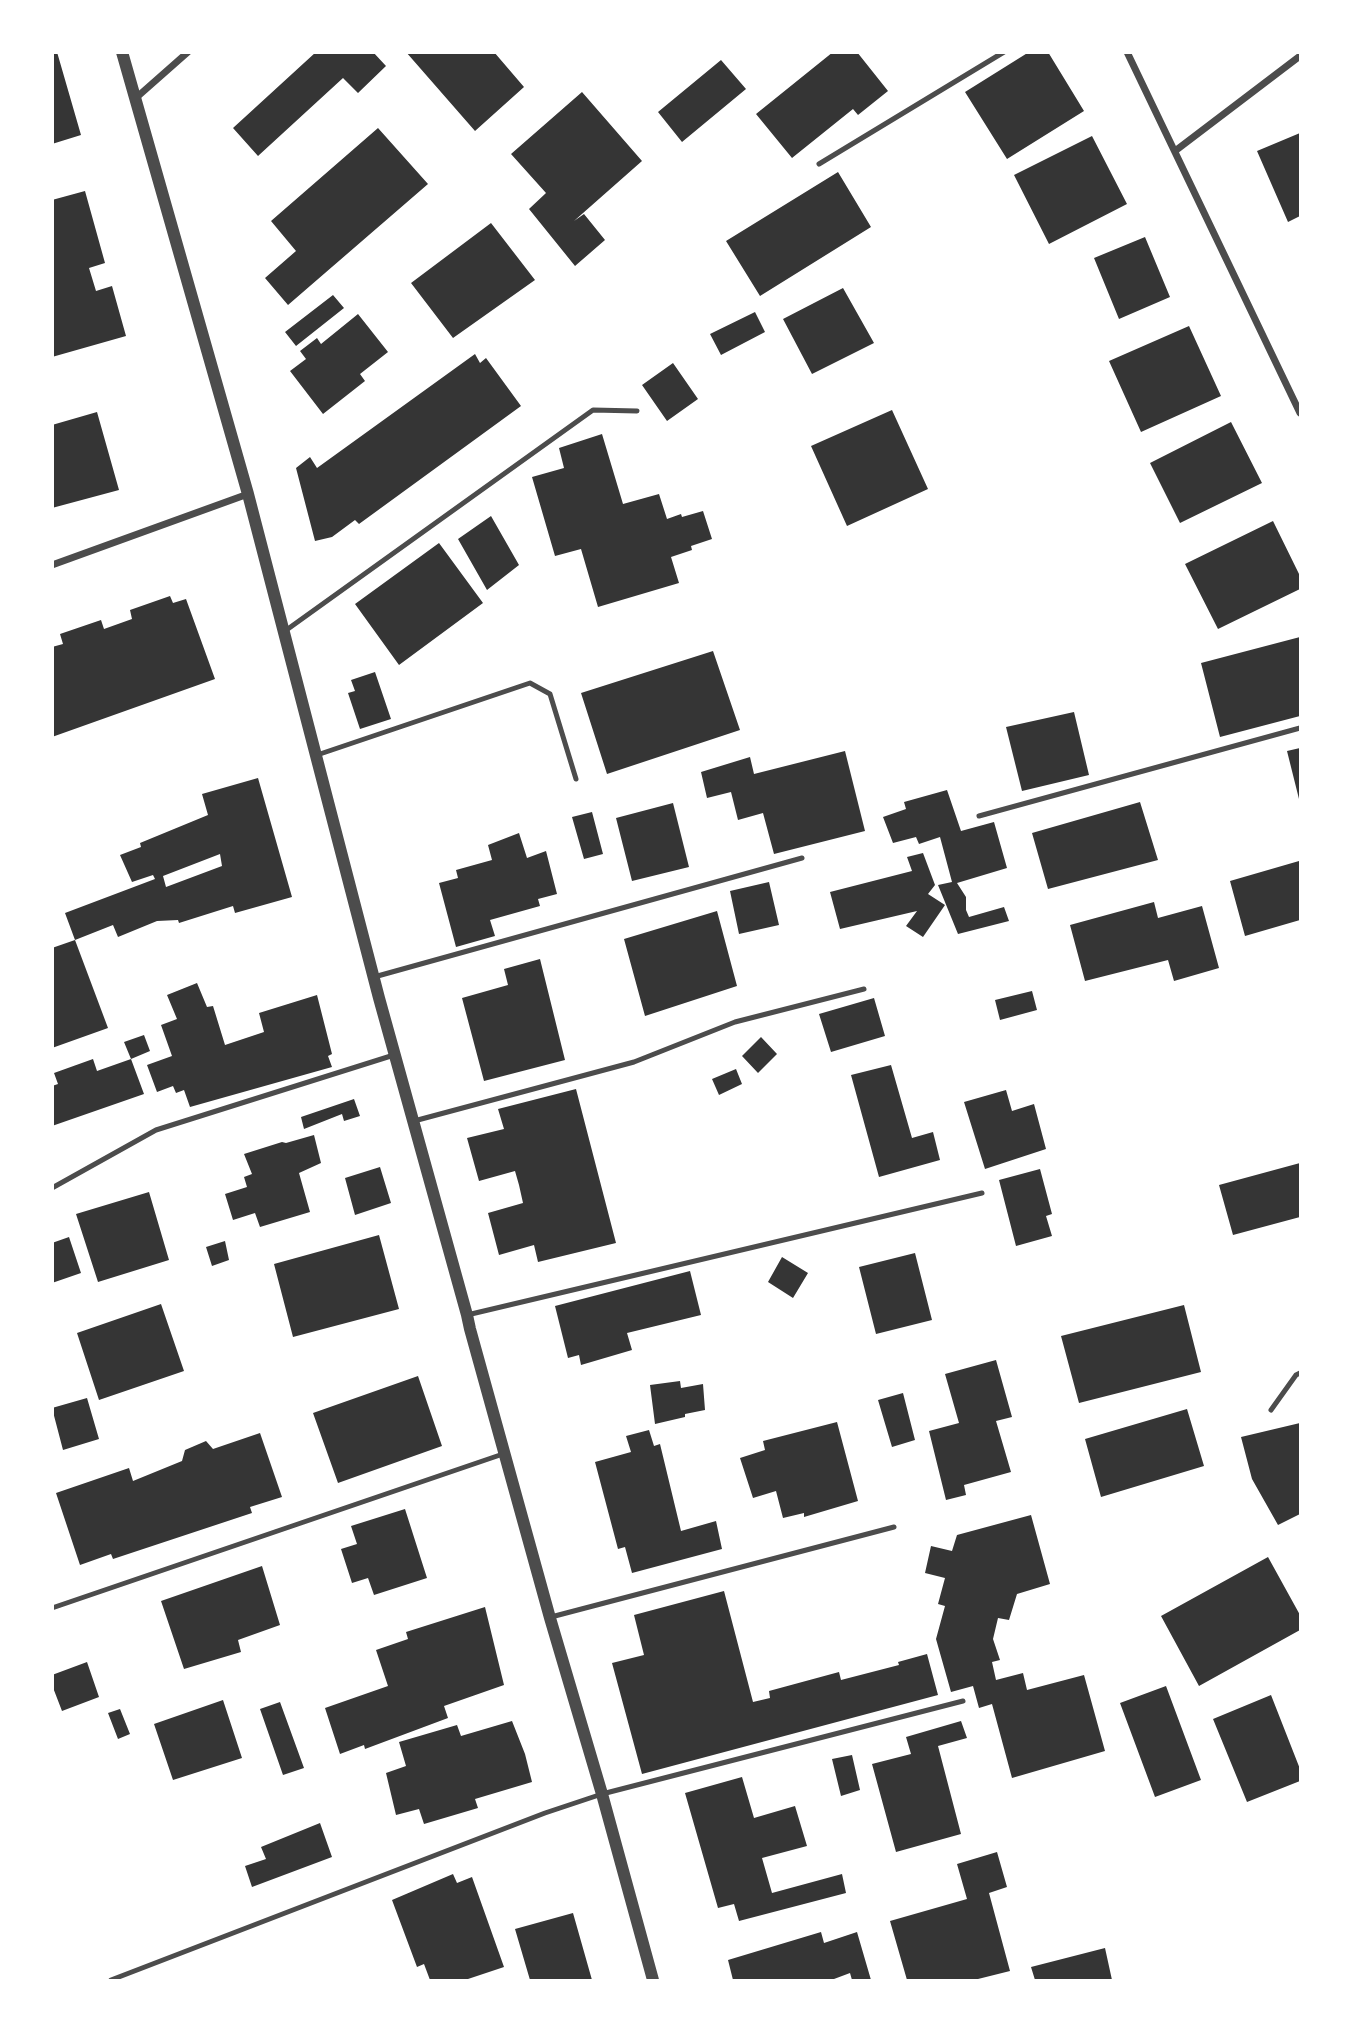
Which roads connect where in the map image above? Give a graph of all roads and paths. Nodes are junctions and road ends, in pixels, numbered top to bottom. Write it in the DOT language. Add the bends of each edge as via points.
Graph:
graph roads {
  1 [pos="122,52"];
  2 [pos="188,52"];
  3 [pos="1004,52"];
  4 [pos="1127,52"];
  5 [pos="1300,56"];
  6 [pos="136,97"];
  7 [pos="1175,150"];
  8 [pos="819,164"];
  9 [pos="637,411"];
  10 [pos="1300,412"];
  11 [pos="248,494"];
  12 [pos="52,565"];
  13 [pos="285,631"];
  14 [pos="1300,728"];
  15 [pos="316,756"];
  16 [pos="576,779"];
  17 [pos="979,816"];
  18 [pos="802,858"];
  19 [pos="374,977"];
  20 [pos="864,989"];
  21 [pos="396,1055"];
  22 [pos="414,1121"];
  23 [pos="52,1188"];
  24 [pos="982,1193"];
  25 [pos="467,1315"];
  26 [pos="1300,1373"];
  27 [pos="1271,1410"];
  28 [pos="505,1453"];
  29 [pos="894,1527"];
  30 [pos="52,1608"];
  31 [pos="550,1618"];
  32 [pos="962,1701"];
  33 [pos="602,1794"];
  34 [pos="111,1980"];
  35 [pos="653,1980"];
  1 -- 6 [label="street"];
  2 -- 6 [label="street"];
  3 -- 8 [label="lane"];
  4 -- 7 [label="street"];
  5 -- 7 [label="street"];
  6 -- 11 [label="street"];
  7 -- 10 [label="street"];
  9 -- 13 [label="lane" via="593,410"];
  11 -- 12 [label="street"];
  11 -- 13 [label="street"];
  13 -- 15 [label="street"];
  14 -- 17 [label="lane"];
  15 -- 16 [label="lane" via="530,683 550,694"];
  15 -- 19 [label="street"];
  18 -- 19 [label="lane"];
  19 -- 21 [label="street"];
  20 -- 22 [label="lane" via="735,1022 634,1062"];
  21 -- 22 [label="street"];
  21 -- 23 [label="lane" via="156,1130"];
  22 -- 25 [label="street"];
  24 -- 25 [label="lane"];
  25 -- 28 [label="street"];
  26 -- 27 [label="lane"];
  28 -- 30 [label="lane"];
  28 -- 31 [label="street"];
  29 -- 31 [label="lane"];
  31 -- 33 [label="street"];
  32 -- 33 [label="lane"];
  33 -- 34 [label="lane"];
  33 -- 35 [label="street"];
}
